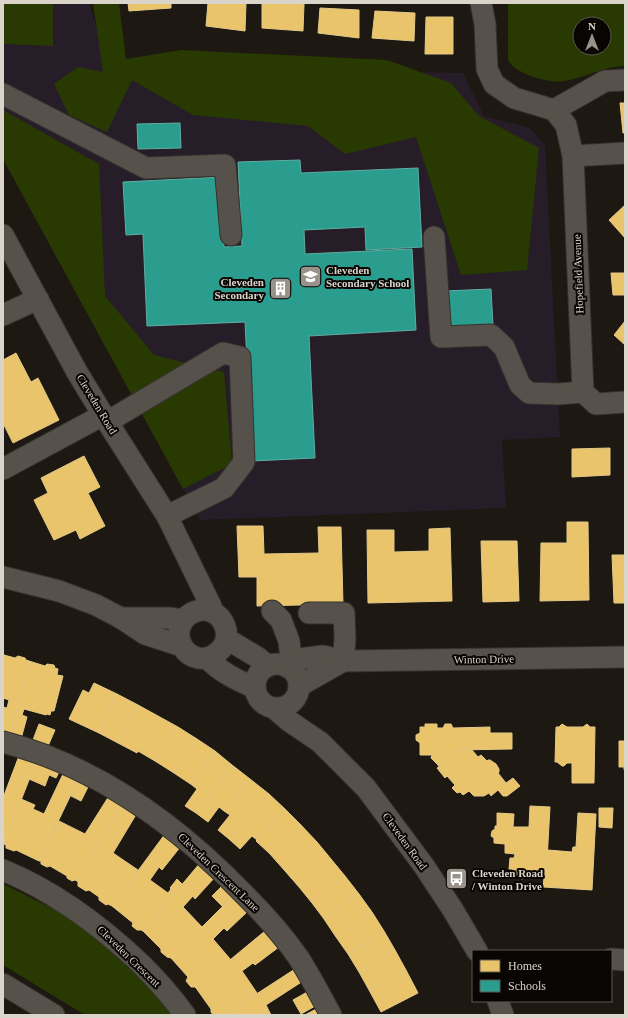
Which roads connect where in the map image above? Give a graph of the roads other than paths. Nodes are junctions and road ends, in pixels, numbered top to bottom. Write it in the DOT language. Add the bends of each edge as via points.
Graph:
graph roads {
  1 [pos="481,3"];
  2 [pos="625,80"];
  3 [pos="3,94"];
  4 [pos="554,110"];
  5 [pos="625,154"];
  6 [pos="573,156"];
  7 [pos="3,235"];
  8 [pos="231,235"];
  9 [pos="434,237"];
  10 [pos="38,299"];
  11 [pos="3,315"];
  12 [pos="583,392"];
  13 [pos="625,402"];
  14 [pos="105,419"];
  15 [pos="3,469"];
  16 [pos="167,516"];
  17 [pos="194,572"];
  18 [pos="3,577"];
  19 [pos="272,611"];
  20 [pos="213,612"];
  21 [pos="309,613"];
  22 [pos="186,617"];
  23 [pos="121,618"];
  24 [pos="227,639"];
  25 [pos="182,646"];
  26 [pos="625,657"];
  27 [pos="207,658"];
  28 [pos="343,660"];
  29 [pos="282,664"];
  30 [pos="255,688"];
  31 [pos="298,692"];
  32 [pos="274,708"];
  33 [pos="3,742"];
  34 [pos="320,742"];
  35 [pos="3,870"];
  36 [pos="476,950"];
  37 [pos="612,959"];
  38 [pos="625,960"];
  39 [pos="3,984"];
  40 [pos="498,1002"];
  41 [pos="54,1015"];
  42 [pos="185,1015"];
  43 [pos="331,1015"];
  44 [pos="503,1015"];
  1 -- 4 [label="street" via="485,24 487,69 494,84 514,98"];
  2 -- 4 [label="street" via="605,81"];
  3 -- 8 [label="street" via="146,168 225,165"];
  4 -- 6 [label="street, Hopefield Avenue" via="566,125"];
  5 -- 6 [label="street"];
  6 -- 12 [label="street, Hopefield Avenue"];
  7 -- 10 [label="street, Cleveden Road"];
  9 -- 12 [label="street" via="441,337 491,335 504,347 520,385 529,393"];
  10 -- 11 [label="street"];
  10 -- 14 [label="street, Cleveden Road"];
  12 -- 13 [label="street" via="596,404"];
  14 -- 15 [label="street"];
  14 -- 16 [label="street, Cleveden Road"];
  14 -- 16 [label="street" via="223,353 240,357 244,462 224,488"];
  16 -- 17 [label="street, Cleveden Road"];
  17 -- 20 [label="street, Cleveden Road"];
  17 -- 22 [label="street"];
  18 -- 23 [label="street" via="59,591"];
  19 -- 29 [label="street" via="281,620 289,641"];
  20 -- 22 [label="street" via="201,611"];
  20 -- 24 [label="street, Cleveden Road" via="224,624"];
  21 -- 28 [label="street" via="344,613"];
  22 -- 23 [label="street"];
  22 -- 25 [label="street" via="179,633"];
  23 -- 25 [label="street" via="145,634"];
  24 -- 27 [label="street" via="220,652"];
  24 -- 29 [label="street, Cleveden Road" via="257,657"];
  25 -- 27 [label="street" via="188,654 197,658"];
  26 -- 28 [label="street, Winton Drive"];
  27 -- 30 [label="street" via="214,666 236,680"];
  28 -- 29 [label="street, Winton Drive" via="323,656"];
  28 -- 31 [label="street, Winton Drive"];
  29 -- 30 [label="street" via="260,673"];
  29 -- 31 [label="street, Cleveden Road" via="296,674"];
  30 -- 32 [label="street, Cleveden Road" via="256,695 261,701"];
  31 -- 32 [label="street" via="288,706"];
  31 -- 34 [label="street, Cleveden Road"];
  32 -- 34 [label="street, Cleveden Road"];
  33 -- 43 [label="street, Cleveden Crescent Lane" via="83,772 171,827 228,877 280,933 299,959"];
  34 -- 36 [label="street, Cleveden Road" via="366,788 424,866"];
  35 -- 42 [label="street, Cleveden Crescent" via="54,896 105,931 149,972"];
  37 -- 38 [label="street"];
  39 -- 41 [label="street"];
  40 -- 44 [label="street"];
}
